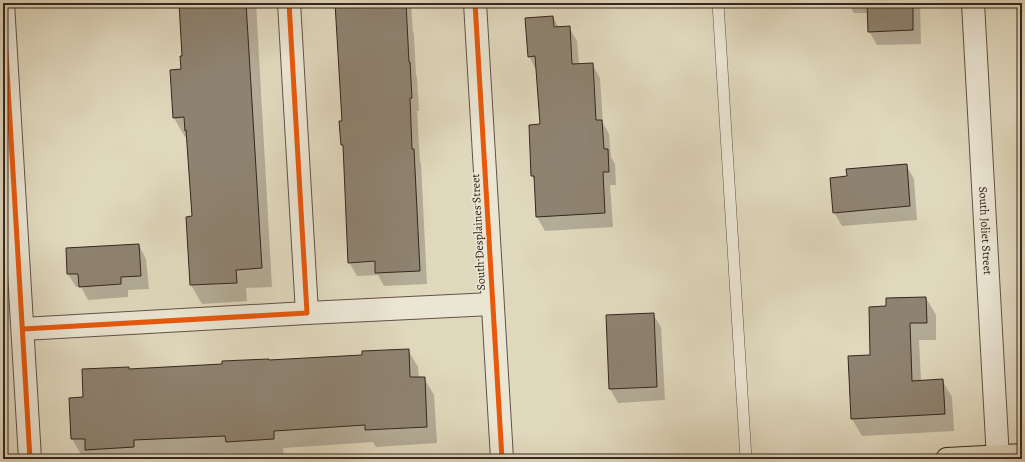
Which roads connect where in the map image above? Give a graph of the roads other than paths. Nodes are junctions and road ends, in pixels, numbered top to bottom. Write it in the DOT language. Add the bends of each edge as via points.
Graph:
graph roads {
  1 [pos="3,3"];
  2 [pos="289,3"];
  3 [pos="475,3"];
  4 [pos="718,3"];
  5 [pos="972,3"];
  6 [pos="492,304"];
  7 [pos="307,314"];
  8 [pos="23,329"];
  9 [pos="1022,455"];
  10 [pos="998,457"];
  11 [pos="30,459"];
  12 [pos="502,459"];
  13 [pos="746,459"];
  14 [pos="947,459"];
  1 -- 8 [label="street"];
  2 -- 7 [label="street"];
  3 -- 6 [label="street, South Desplaines Street"];
  4 -- 13 [label="lane"];
  5 -- 10 [label="street, South Joliet Street"];
  6 -- 7 [label="street"];
  6 -- 12 [label="street, South Desplaines Street"];
  7 -- 8 [label="street"];
  8 -- 11 [label="street"];
  9 -- 10 [label="main road"];
  10 -- 14 [label="main road"];
}
